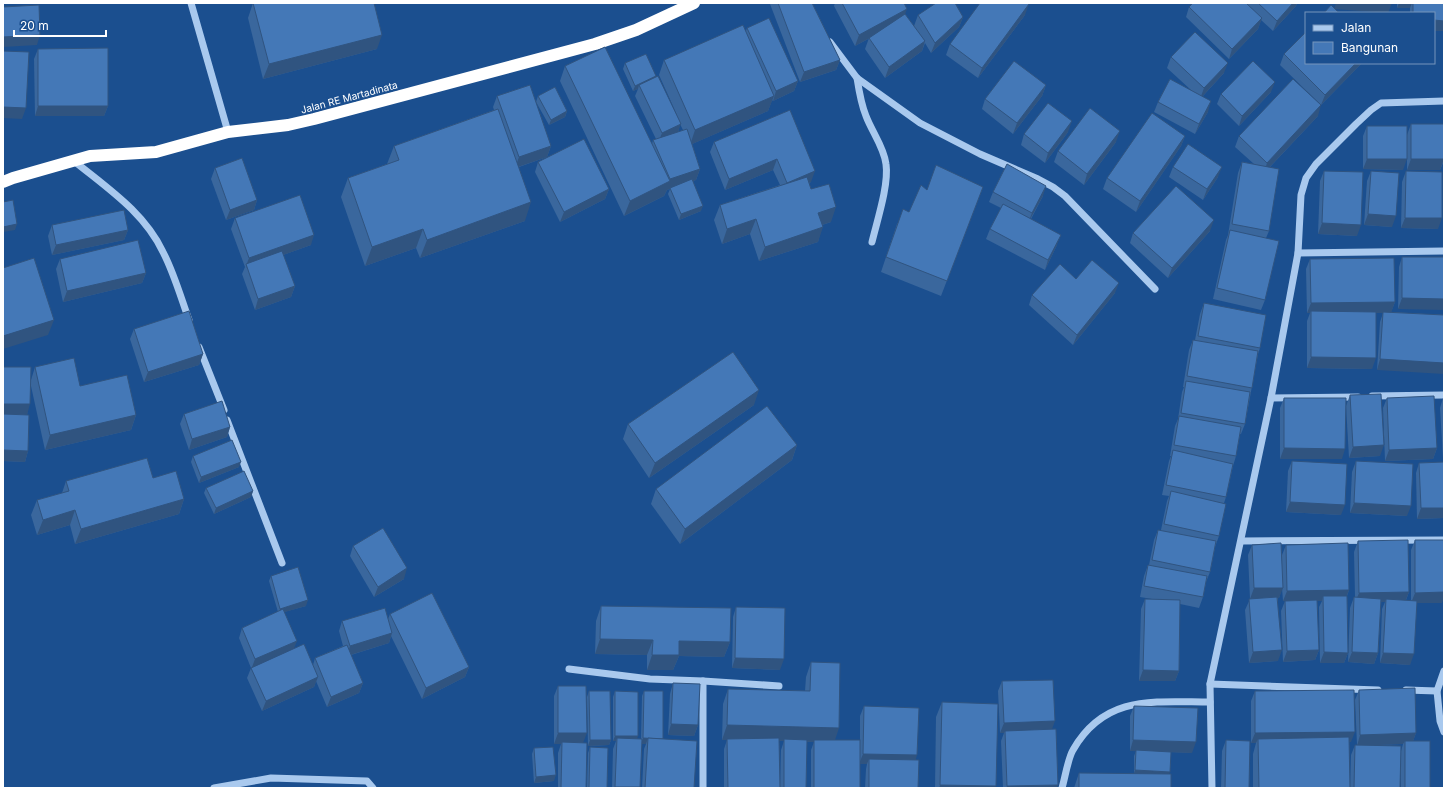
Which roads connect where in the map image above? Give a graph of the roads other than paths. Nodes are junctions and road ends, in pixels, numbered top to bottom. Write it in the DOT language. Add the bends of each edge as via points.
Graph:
graph roads {
  1 [pos="191,3"];
  2 [pos="694,3"];
  3 [pos="824,34"];
  4 [pos="857,78"];
  5 [pos="1444,101"];
  6 [pos="228,132"];
  7 [pos="74,161"];
  8 [pos="3,182"];
  9 [pos="872,242"];
  10 [pos="1444,251"];
  11 [pos="1298,252"];
  12 [pos="1155,289"];
  13 [pos="191,326"];
  14 [pos="197,340"];
  15 [pos="1444,395"];
  16 [pos="1271,398"];
  17 [pos="1444,540"];
  18 [pos="1242,541"];
  19 [pos="282,563"];
  20 [pos="569,669"];
  21 [pos="1444,671"];
  22 [pos="703,682"];
  23 [pos="1210,684"];
  24 [pos="779,686"];
  25 [pos="1382,690"];
  26 [pos="1398,690"];
  27 [pos="1436,691"];
  28 [pos="1210,702"];
  29 [pos="1444,732"];
  30 [pos="214,788"];
  31 [pos="373,788"];
  32 [pos="703,788"];
  33 [pos="1062,788"];
  34 [pos="1212,788"];
  1 -- 6 [label="street"];
  2 -- 6 [label="highway, Jalan RE Martadinata" via="636,30 595,44 314,119 288,125"];
  3 -- 4 [label="street"];
  4 -- 9 [label="street" via="860,101 886,163 883,192"];
  4 -- 12 [label="street" via="934,131 1053,187 1065,196"];
  5 -- 11 [label="street" via="1381,103 1316,164 1306,178 1301,195"];
  6 -- 7 [label="highway, Jalan RE Martadinata" via="156,152 90,156"];
  7 -- 8 [label="highway, Jalan RE Martadinata"];
  7 -- 13 [label="street" via="128,204 147,226 163,251"];
  10 -- 11 [label="street"];
  11 -- 16 [label="street"];
  14 -- 19 [label="street"];
  15 -- 16 [label="street"];
  16 -- 18 [label="street"];
  17 -- 18 [label="street"];
  18 -- 23 [label="street"];
  20 -- 22 [label="street" via="650,679"];
  21 -- 27 [label="street"];
  22 -- 24 [label="street"];
  22 -- 32 [label="street"];
  23 -- 25 [label="street"];
  23 -- 28 [label="street"];
  26 -- 27 [label="street"];
  27 -- 29 [label="street"];
  28 -- 33 [label="street" via="1148,702 1123,707 1105,716 1090,728 1073,750"];
  28 -- 34 [label="street"];
  30 -- 31 [label="street" via="271,778 367,781"];
}
